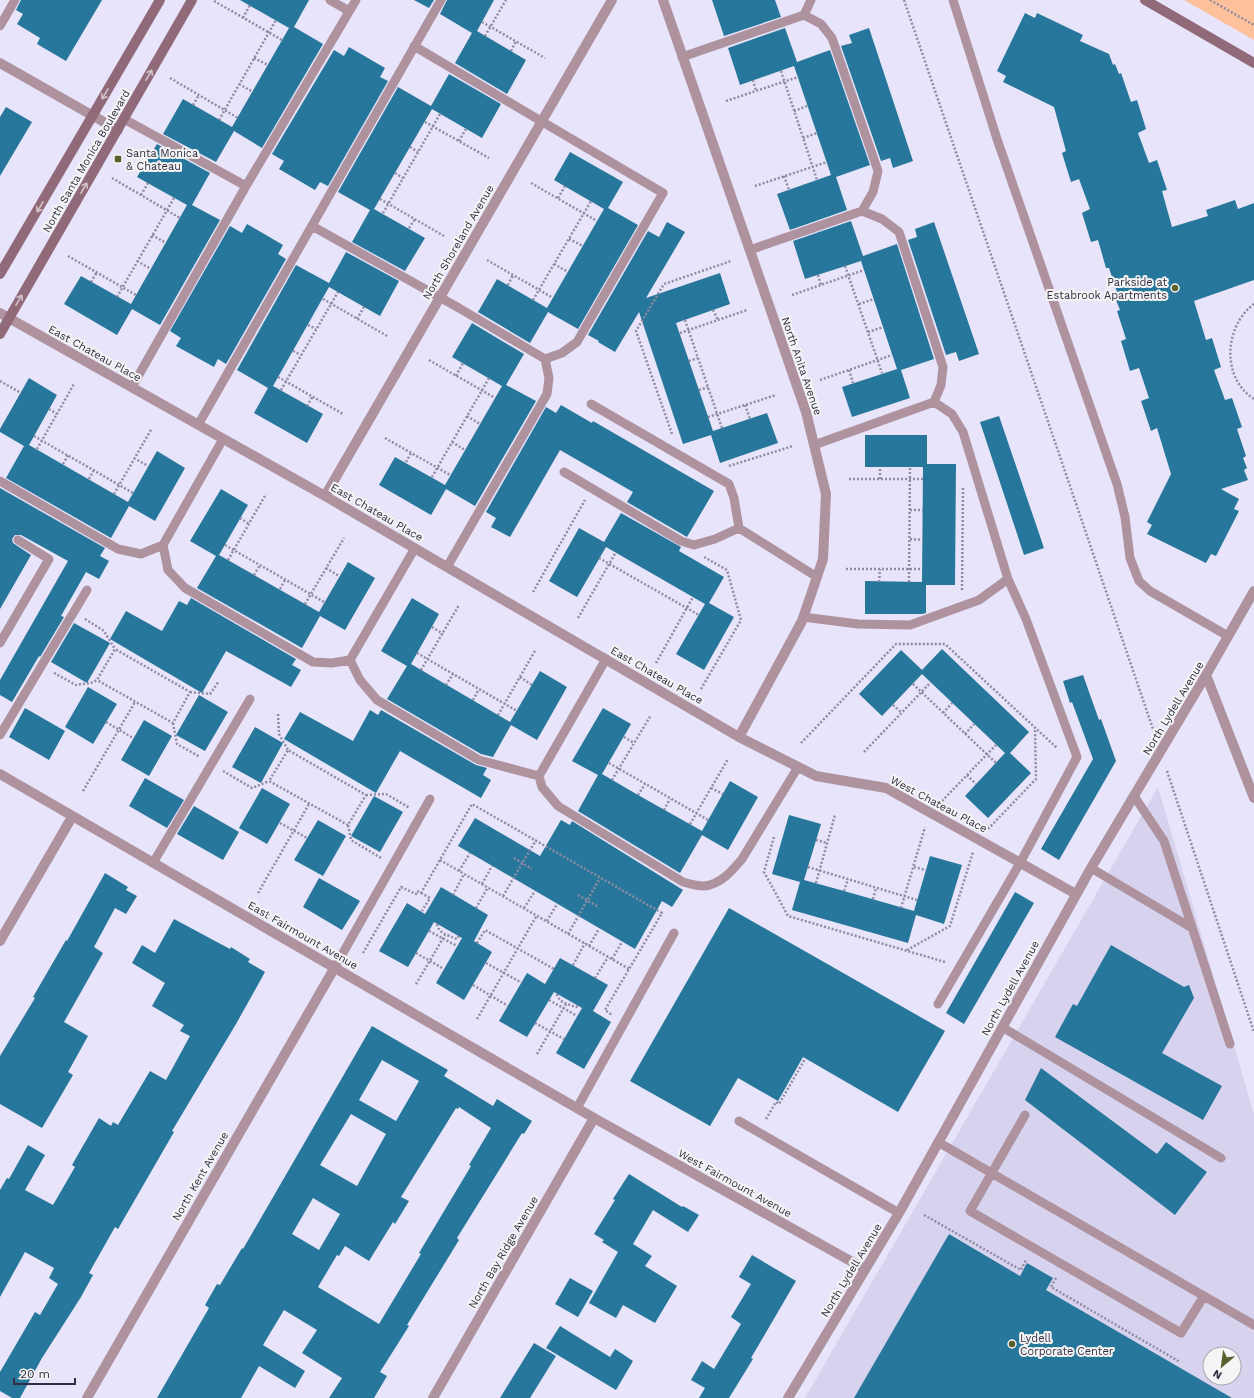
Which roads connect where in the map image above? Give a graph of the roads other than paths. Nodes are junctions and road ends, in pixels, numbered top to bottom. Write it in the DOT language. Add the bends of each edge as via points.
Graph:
graph roads {
  1 [pos="15,0"];
  2 [pos="160,0"];
  3 [pos="192,0"];
  4 [pos="330,0"];
  5 [pos="356,0"];
  6 [pos="440,0"];
  7 [pos="612,0"];
  8 [pos="663,0"];
  9 [pos="811,0"];
  10 [pos="953,0"];
  11 [pos="1145,0"];
  12 [pos="349,11"];
  13 [pos="804,15"];
  14 [pos="0,26"];
  15 [pos="414,46"];
  16 [pos="682,57"];
  17 [pos="0,62"];
  18 [pos="1254,63"];
  19 [pos="93,116"];
  20 [pos="124,119"];
  21 [pos="542,122"];
  22 [pos="118,130"];
  23 [pos="246,186"];
  24 [pos="862,211"];
  25 [pos="312,226"];
  26 [pos="750,250"];
  27 [pos="0,274"];
  28 [pos="440,298"];
  29 [pos="5,316"];
  30 [pos="0,334"];
  31 [pos="545,359"];
  32 [pos="132,387"];
  33 [pos="934,402"];
  34 [pos="591,404"];
  35 [pos="198,425"];
  36 [pos="223,439"];
  37 [pos="814,445"];
  38 [pos="564,472"];
  39 [pos="0,481"];
  40 [pos="325,496"];
  41 [pos="739,528"];
  42 [pos="18,540"];
  43 [pos="163,545"];
  44 [pos="415,548"];
  45 [pos="447,567"];
  46 [pos="817,577"];
  47 [pos="1008,578"];
  48 [pos="87,590"];
  49 [pos="1254,591"];
  50 [pos="803,617"];
  51 [pos="1228,636"];
  52 [pos="0,643"];
  53 [pos="606,659"];
  54 [pos="350,660"];
  55 [pos="1206,675"];
  56 [pos="250,699"];
  57 [pos="0,734"];
  58 [pos="740,737"];
  59 [pos="798,767"];
  60 [pos="0,774"];
  61 [pos="539,776"];
  62 [pos="1134,796"];
  63 [pos="1254,798"];
  64 [pos="430,799"];
  65 [pos="72,817"];
  66 [pos="153,863"];
  67 [pos="1020,863"];
  68 [pos="1091,868"];
  69 [pos="1076,894"];
  70 [pos="1192,928"];
  71 [pos="674,933"];
  72 [pos="0,941"];
  73 [pos="335,967"];
  74 [pos="938,1004"];
  75 [pos="1002,1027"];
  76 [pos="1230,1044"];
  77 [pos="577,1108"];
  78 [pos="1025,1115"];
  79 [pos="594,1118"];
  80 [pos="739,1121"];
  81 [pos="938,1142"];
  82 [pos="1221,1158"];
  83 [pos="991,1173"];
  84 [pos="899,1213"];
  85 [pos="865,1269"];
  86 [pos="1204,1296"];
  87 [pos="1254,1325"];
  88 [pos="87,1398"];
  89 [pos="434,1398"];
  90 [pos="788,1398"];
  1 -- 14 [label="lane"];
  2 -- 19 [label="street, North Santa Monica Boulevard, one-way"];
  20 -- 3 [label="street, North Santa Monica Boulevard, one-way"];
  4 -- 12 [label="lane"];
  5 -- 12 [label="lane"];
  6 -- 15 [label="lane"];
  7 -- 21 [label="street, North Shoreland Avenue"];
  8 -- 16 [label="street, North Anita Avenue"];
  9 -- 13 [label="lane"];
  10 -- 51 [label="lane" via="1000,147 1117,484 1125,517 1130,558 1139,581 1150,591"];
  11 -- 18 [label="street"];
  12 -- 23 [label="lane"];
  13 -- 16 [label="lane"];
  13 -- 24 [label="lane" via="820,24 832,38 878,171 873,192"];
  15 -- 21 [label="lane"];
  15 -- 25 [label="lane"];
  16 -- 26 [label="street, North Anita Avenue"];
  17 -- 19 [label="street"];
  19 -- 22 [label="street"];
  19 -- 27 [label="street, North Santa Monica Boulevard, one-way"];
  20 -- 22 [label="street, North Santa Monica Boulevard"];
  20 -- 23 [label="lane"];
  21 -- 28 [label="street, North Shoreland Avenue"];
  21 -- 31 [label="lane" via="663,193 577,342 562,353"];
  29 -- 22 [label="street, North Santa Monica Boulevard, one-way"];
  23 -- 32 [label="lane"];
  24 -- 26 [label="lane"];
  24 -- 33 [label="lane" via="882,219 898,232 943,367 941,385"];
  25 -- 28 [label="lane"];
  25 -- 35 [label="lane"];
  26 -- 37 [label="street, North Anita Avenue" via="806,412"];
  28 -- 31 [label="lane"];
  28 -- 40 [label="street, North Shoreland Avenue"];
  29 -- 30 [label="street, North Santa Monica Boulevard"];
  29 -- 32 [label="street, East Chateau Place"];
  31 -- 45 [label="lane" via="549,378 547,394"];
  32 -- 35 [label="street, East Chateau Place"];
  33 -- 37 [label="lane"];
  33 -- 47 [label="lane" via="952,414 963,432"];
  34 -- 41 [label="lane" via="729,484"];
  35 -- 36 [label="street, East Chateau Place"];
  36 -- 40 [label="street, East Chateau Place"];
  36 -- 43 [label="lane"];
  37 -- 46 [label="street, North Anita Avenue" via="826,494 823,559"];
  38 -- 41 [label="lane" via="681,540 694,545 715,540"];
  39 -- 43 [label="lane" via="118,549 141,554"];
  40 -- 44 [label="street, East Chateau Place"];
  41 -- 46 [label="lane"];
  42 -- 52 [label="lane" via="48,559"];
  43 -- 54 [label="lane" via="168,570 185,588 313,662 332,663"];
  44 -- 45 [label="street, East Chateau Place"];
  44 -- 54 [label="lane"];
  45 -- 53 [label="street, East Chateau Place"];
  46 -- 50 [label="street, North Anita Avenue"];
  47 -- 50 [label="lane" via="979,600 910,625 858,624"];
  47 -- 67 [label="lane" via="1026,619 1077,757"];
  48 -- 57 [label="lane"];
  49 -- 51 [label="street, North Lydell Avenue"];
  50 -- 58 [label="street, North Anita Avenue"];
  51 -- 55 [label="street, North Lydell Avenue"];
  53 -- 58 [label="street, East Chateau Place"];
  53 -- 61 [label="lane"];
  54 -- 61 [label="lane" via="360,680 377,700 480,760"];
  55 -- 62 [label="street, North Lydell Avenue"];
  55 -- 63 [label="street"];
  56 -- 66 [label="lane"];
  58 -- 59 [label="street, West Chateau Place"];
  59 -- 61 [label="lane" via="742,859 720,880 706,886 682,882 558,806 542,788"];
  59 -- 67 [label="street, West Chateau Place" via="816,776 886,788"];
  60 -- 65 [label="street, East Fairmount Avenue"];
  62 -- 68 [label="street, North Lydell Avenue"];
  62 -- 70 [label="lane" via="1164,841"];
  64 -- 73 [label="lane"];
  65 -- 66 [label="street, East Fairmount Avenue"];
  65 -- 72 [label="street"];
  66 -- 73 [label="street, East Fairmount Avenue"];
  67 -- 69 [label="street, West Chateau Place"];
  67 -- 74 [label="lane"];
  68 -- 69 [label="street, North Lydell Avenue"];
  68 -- 70 [label="lane"];
  69 -- 75 [label="street, North Lydell Avenue"];
  70 -- 76 [label="lane"];
  71 -- 77 [label="lane"];
  73 -- 77 [label="street, East Fairmount Avenue"];
  73 -- 88 [label="street, North Kent Avenue"];
  75 -- 81 [label="street, North Lydell Avenue"];
  75 -- 82 [label="lane"];
  77 -- 79 [label="street, East Fairmount Avenue"];
  78 -- 83 [label="lane"];
  79 -- 85 [label="street, West Fairmount Avenue"];
  79 -- 89 [label="street, North Bay Ridge Avenue"];
  80 -- 84 [label="lane"];
  81 -- 83 [label="lane"];
  81 -- 84 [label="street, North Lydell Avenue"];
  83 -- 86 [label="lane"];
  83 -- 86 [label="lane" via="970,1211 1063,1265 1181,1333"];
  84 -- 85 [label="street, North Lydell Avenue"];
  85 -- 90 [label="street, North Lydell Avenue"];
  86 -- 87 [label="lane"];
}
